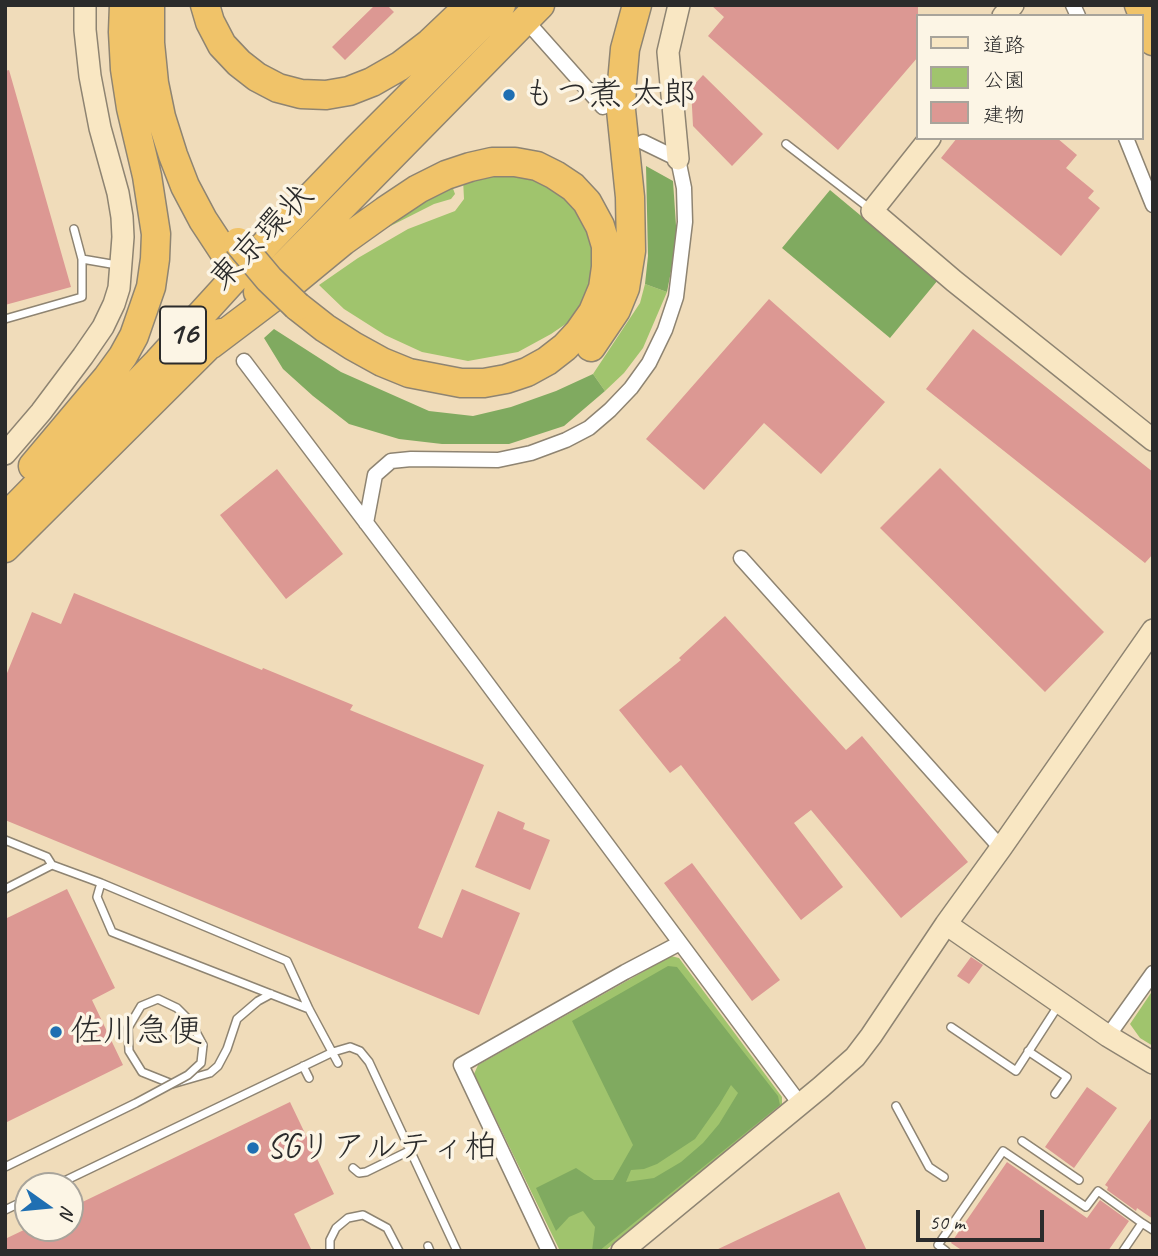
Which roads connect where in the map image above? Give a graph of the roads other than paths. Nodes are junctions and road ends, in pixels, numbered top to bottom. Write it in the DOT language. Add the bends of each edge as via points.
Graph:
graph roads {
  1 [pos="85,5"];
  2 [pos="124,5"];
  3 [pos="150,5"];
  4 [pos="168,5"];
  5 [pos="205,5"];
  6 [pos="470,5"];
  7 [pos="501,5"];
  8 [pos="637,5"];
  9 [pos="679,5"];
  10 [pos="525,10"];
  11 [pos="1144,18"];
  12 [pos="1153,41"];
  13 [pos="603,107"];
  14 [pos="928,140"];
  15 [pos="1127,140"];
  16 [pos="643,142"];
  17 [pos="786,144"];
  18 [pos="678,159"];
  19 [pos="1153,205"];
  20 [pos="872,211"];
  21 [pos="74,229"];
  22 [pos="232,249"];
  23 [pos="82,259"];
  24 [pos="121,266"];
  25 [pos="290,312"];
  26 [pos="5,319"];
  27 [pos="210,345"];
  28 [pos="244,362"];
  29 [pos="1153,440"];
  30 [pos="5,454"];
  31 [pos="5,501"];
  32 [pos="5,518"];
  33 [pos="366,523"];
  34 [pos="5,548"];
  35 [pos="741,558"];
  36 [pos="1153,630"];
  37 [pos="5,840"];
  38 [pos="1001,848"];
  39 [pos="52,865"];
  40 [pos="101,883"];
  41 [pos="5,890"];
  42 [pos="946,924"];
  43 [pos="680,943"];
  44 [pos="1153,973"];
  45 [pos="271,994"];
  46 [pos="1060,1003"];
  47 [pos="309,1009"];
  48 [pos="951,1027"];
  49 [pos="1108,1036"];
  50 [pos="1028,1051"];
  51 [pos="333,1052"];
  52 [pos="338,1063"];
  53 [pos="1153,1063"];
  54 [pos="303,1066"];
  55 [pos="309,1078"];
  56 [pos="1055,1094"];
  57 [pos="800,1104"];
  58 [pos="896,1106"];
  59 [pos="1022,1141"];
  60 [pos="411,1150"];
  61 [pos="5,1167"];
  62 [pos="353,1168"];
  63 [pos="83,1172"];
  64 [pos="944,1177"];
  65 [pos="1079,1181"];
  66 [pos="1142,1223"];
  67 [pos="1153,1230"];
  68 [pos="330,1251"];
  69 [pos="399,1251"];
  70 [pos="457,1251"];
  71 [pos="549,1251"];
  72 [pos="622,1251"];
  73 [pos="946,1251"];
  74 [pos="1123,1251"];
  1 -- 24 [label="street" via="90,76 122,217"];
  2 -- 31 [label="highway" via="125,69 156,234 151,287 135,336 123,356"];
  3 -- 22 [label="highway" via="154,83 169,142 203,220"];
  4 -- 22 [label="highway" via="168,48 177,106"];
  5 -- 6 [label="highway" via="222,45 257,77 278,88 326,95 372,82 400,66"];
  7 -- 32 [label="highway, 東京環状 / 16"];
  8 -- 25 [label="highway" via="625,49 621,110 632,228 630,260 616,310 589,350 554,378 513,397 449,401 397,388 336,358"];
  9 -- 18 [label="street" via="668,52"];
  10 -- 13 [label="street"];
  10 -- 27 [label="highway, 東京環状 / 16"];
  11 -- 12 [label="highway"];
  14 -- 20 [label="street"];
  15 -- 19 [label="street"];
  16 -- 18 [label="street"];
  17 -- 20 [label="lane"];
  18 -- 33 [label="street" via="685,222 676,297 649,363 631,388 589,428 531,453 498,460 391,461 375,475"];
  20 -- 29 [label="street"];
  21 -- 23 [label="lane"];
  22 -- 25 [label="highway, bridge" via="269,279"];
  23 -- 24 [label="lane"];
  23 -- 26 [label="lane" via="82,297"];
  24 -- 30 [label="street" via="119,288 103,327"];
  25 -- 27 [label="highway" via="410,373 461,383 506,379 527,372 579,332 603,288 606,246 587,202 573,187 537,166 492,162 454,172 418,189"];
  27 -- 34 [label="highway, 東京環状 / 16"];
  28 -- 33 [label="street"];
  33 -- 43 [label="street"];
  35 -- 38 [label="street"];
  36 -- 38 [label="street"];
  37 -- 39 [label="lane" via="47,857"];
  38 -- 42 [label="street"];
  39 -- 40 [label="lane"];
  39 -- 41 [label="lane"];
  40 -- 45 [label="lane" via="97,897 112,932"];
  40 -- 47 [label="lane" via="287,961"];
  42 -- 46 [label="street"];
  42 -- 57 [label="street" via="855,1057"];
  43 -- 57 [label="street"];
  43 -- 71 [label="street" via="461,1065"];
  44 -- 49 [label="street"];
  45 -- 47 [label="lane"];
  45 -- 61 [label="lane, bridge" via="237,1019 218,1066 172,1084 142,1073 130,1051 128,1028 141,1006 158,999 177,1008 203,1045 201,1063 188,1075 136,1103"];
  46 -- 49 [label="street"];
  46 -- 50 [label="lane"];
  47 -- 51 [label="lane"];
  48 -- 50 [label="lane" via="1016,1071"];
  49 -- 53 [label="street"];
  50 -- 56 [label="lane" via="1067,1077"];
  51 -- 52 [label="lane"];
  51 -- 54 [label="lane"];
  51 -- 60 [label="lane" via="350,1047 369,1062"];
  54 -- 55 [label="lane"];
  54 -- 63 [label="lane"];
  57 -- 72 [label="street"];
  58 -- 64 [label="lane" via="929,1167"];
  59 -- 65 [label="lane"];
  60 -- 62 [label="lane" via="366,1172"];
  60 -- 70 [label="lane"];
  66 -- 67 [label="lane"];
  66 -- 73 [label="lane" via="1098,1191 1086,1207 1003,1151 938,1245"];
  66 -- 74 [label="lane"];
  68 -- 69 [label="lane" via="336,1228 348,1218 363,1215 387,1228"];
}
